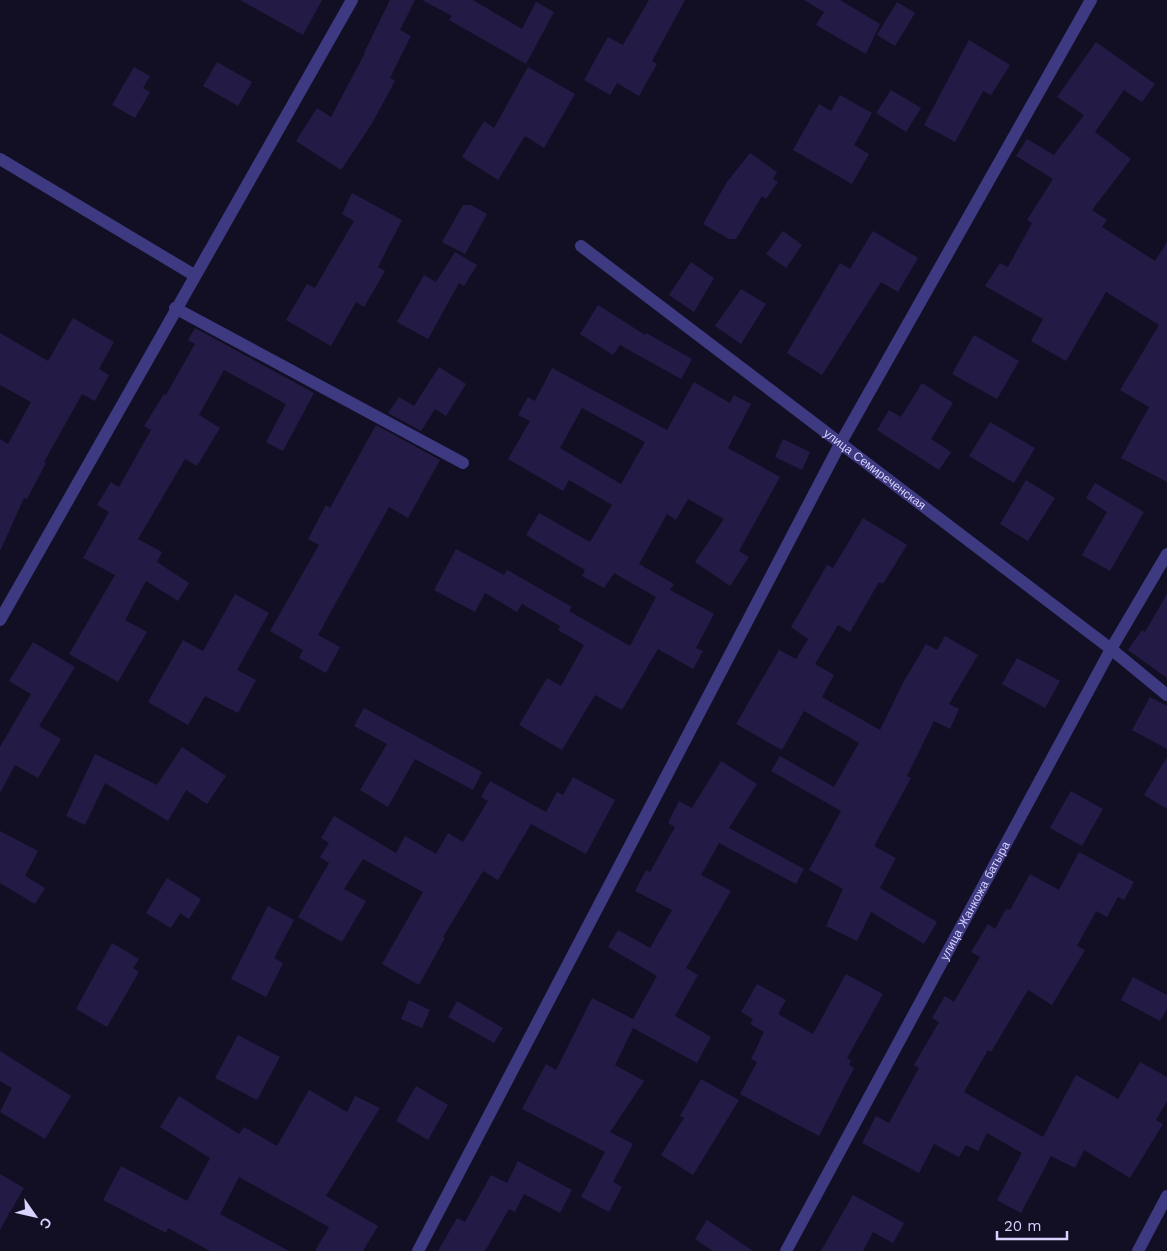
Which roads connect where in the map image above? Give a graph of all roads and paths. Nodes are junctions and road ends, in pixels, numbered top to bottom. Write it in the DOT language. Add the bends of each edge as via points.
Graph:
graph roads {
  1 [pos="352,0"];
  2 [pos="1090,0"];
  3 [pos="0,158"];
  4 [pos="581,246"];
  5 [pos="194,275"];
  6 [pos="175,308"];
  7 [pos="840,444"];
  8 [pos="463,463"];
  9 [pos="1167,554"];
  10 [pos="0,620"];
  11 [pos="1111,649"];
  12 [pos="1167,695"];
  13 [pos="1167,1196"];
  14 [pos="418,1251"];
  15 [pos="786,1251"];
  16 [pos="1138,1251"];
  1 -- 5 [label="street"];
  2 -- 7 [label="street"];
  3 -- 5 [label="street"];
  4 -- 7 [label="street, улица Семиреченская"];
  5 -- 6 [label="street"];
  6 -- 8 [label="street"];
  6 -- 10 [label="street"];
  7 -- 11 [label="street, улица Семиреченская"];
  7 -- 14 [label="street"];
  9 -- 11 [label="street, улица Жанкожа батыра"];
  11 -- 12 [label="street, улица Семиреченская"];
  11 -- 15 [label="street, улица Жанкожа батыра"];
  13 -- 16 [label="street"];
}
